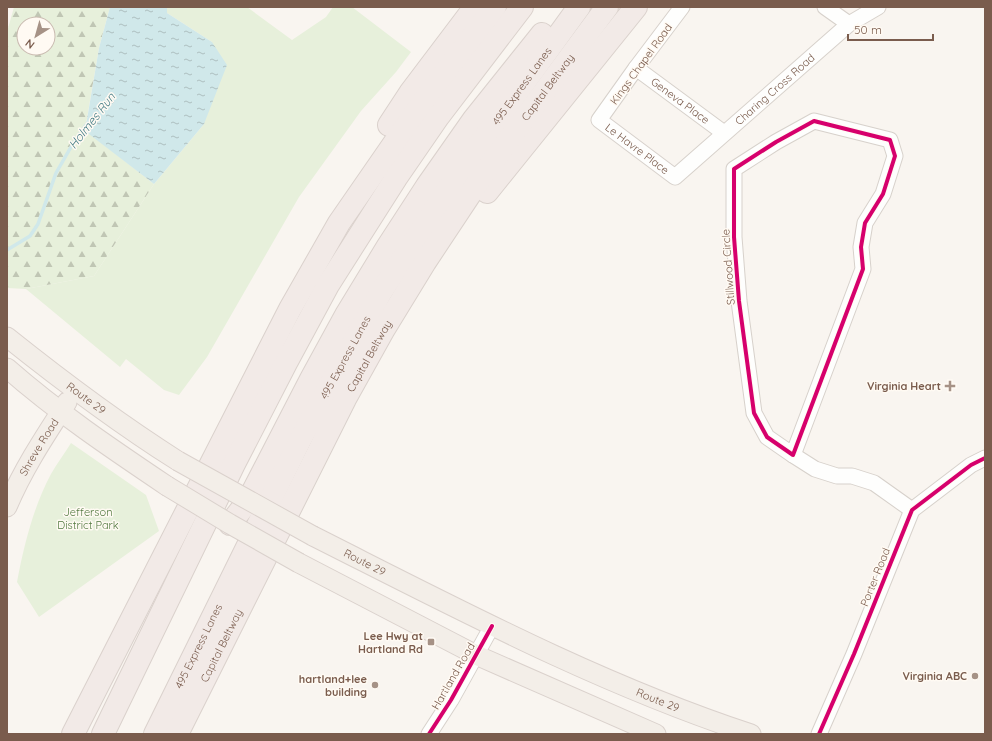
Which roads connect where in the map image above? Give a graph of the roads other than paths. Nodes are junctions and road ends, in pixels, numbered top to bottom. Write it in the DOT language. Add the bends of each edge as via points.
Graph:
graph roads {
  1 [pos="475,7"];
  2 [pos="495,7"];
  3 [pos="522,7"];
  4 [pos="534,7"];
  5 [pos="565,7"];
  6 [pos="579,7"];
  7 [pos="607,7"];
  8 [pos="636,7"];
  9 [pos="682,7"];
  10 [pos="825,7"];
  11 [pos="878,7"];
  12 [pos="849,24"];
  13 [pos="636,68"];
  14 [pos="599,120"];
  15 [pos="724,133"];
  16 [pos="675,177"];
  17 [pos="425,262"];
  18 [pos="290,309"];
  19 [pos="7,337"];
  20 [pos="7,368"];
  21 [pos="74,390"];
  22 [pos="60,412"];
  23 [pos="793,455"];
  24 [pos="985,458"];
  25 [pos="263,460"];
  26 [pos="243,498"];
  27 [pos="7,507"];
  28 [pos="912,510"];
  29 [pos="230,524"];
  30 [pos="492,626"];
  31 [pos="476,655"];
  32 [pos="73,734"];
  33 [pos="103,734"];
  34 [pos="155,734"];
  35 [pos="177,734"];
  36 [pos="429,734"];
  37 [pos="656,734"];
  38 [pos="751,734"];
  39 [pos="819,734"];
  1 -- 18 [label="highway" via="410,93 360,170 322,240"];
  2 -- 18 [label="highway" via="422,103 382,161 340,224"];
  3 -- 33 [label="highway" via="438,117 365,224 328,285 234,464"];
  4 -- 25 [label="highway" via="389,220 320,336"];
  5 -- 25 [label="highway" via="474,118 418,199 346,315"];
  6 -- 34 [label="highway, 495 Express Lanes" via="458,174 381,292 300,440"];
  7 -- 17 [label="highway, Capital Beltway" via="484,173"];
  8 -- 17 [label="highway" via="478,204"];
  9 -- 13 [label="street, Kings Chapel Road"];
  10 -- 12 [label="street"];
  11 -- 12 [label="street, Charing Cross Road"];
  12 -- 15 [label="street, Charing Cross Road"];
  13 -- 14 [label="street, Kings Chapel Road"];
  13 -- 15 [label="street, Geneva Place"];
  14 -- 16 [label="street, Le Havre Place"];
  15 -- 16 [label="street, Charing Cross Road"];
  17 -- 35 [label="highway, Capital Beltway" via="345,399"];
  18 -- 32 [label="highway"];
  19 -- 21 [label="main road, Route 29"];
  20 -- 22 [label="main road"];
  21 -- 22 [label="main road, Shreve Road"];
  21 -- 26 [label="main road, Route 29, bridge" via="178,461"];
  22 -- 27 [label="main road, Shreve Road" via="17,484"];
  22 -- 29 [label="main road, bridge" via="167,486"];
  23 -- 23 [label="street, Stillwood Circle" via="767,437 754,413 739,301 734,237 734,169 814,121 890,140 896,156 883,194 865,223 861,247 863,269"];
  23 -- 28 [label="street, Stillwood Circle" via="815,469 837,476 852,476 874,482"];
  24 -- 28 [label="street"];
  25 -- 26 [label="highway"];
  26 -- 29 [label="highway"];
  26 -- 30 [label="main road, Route 29, bridge"];
  28 -- 39 [label="street, Porter Road"];
  29 -- 31 [label="main road, bridge"];
  30 -- 31 [label="street, Hartland Road"];
  30 -- 38 [label="main road, Route 29" via="601,676 704,718"];
  31 -- 36 [label="street, Hartland Road"];
  31 -- 37 [label="main road"];
}
